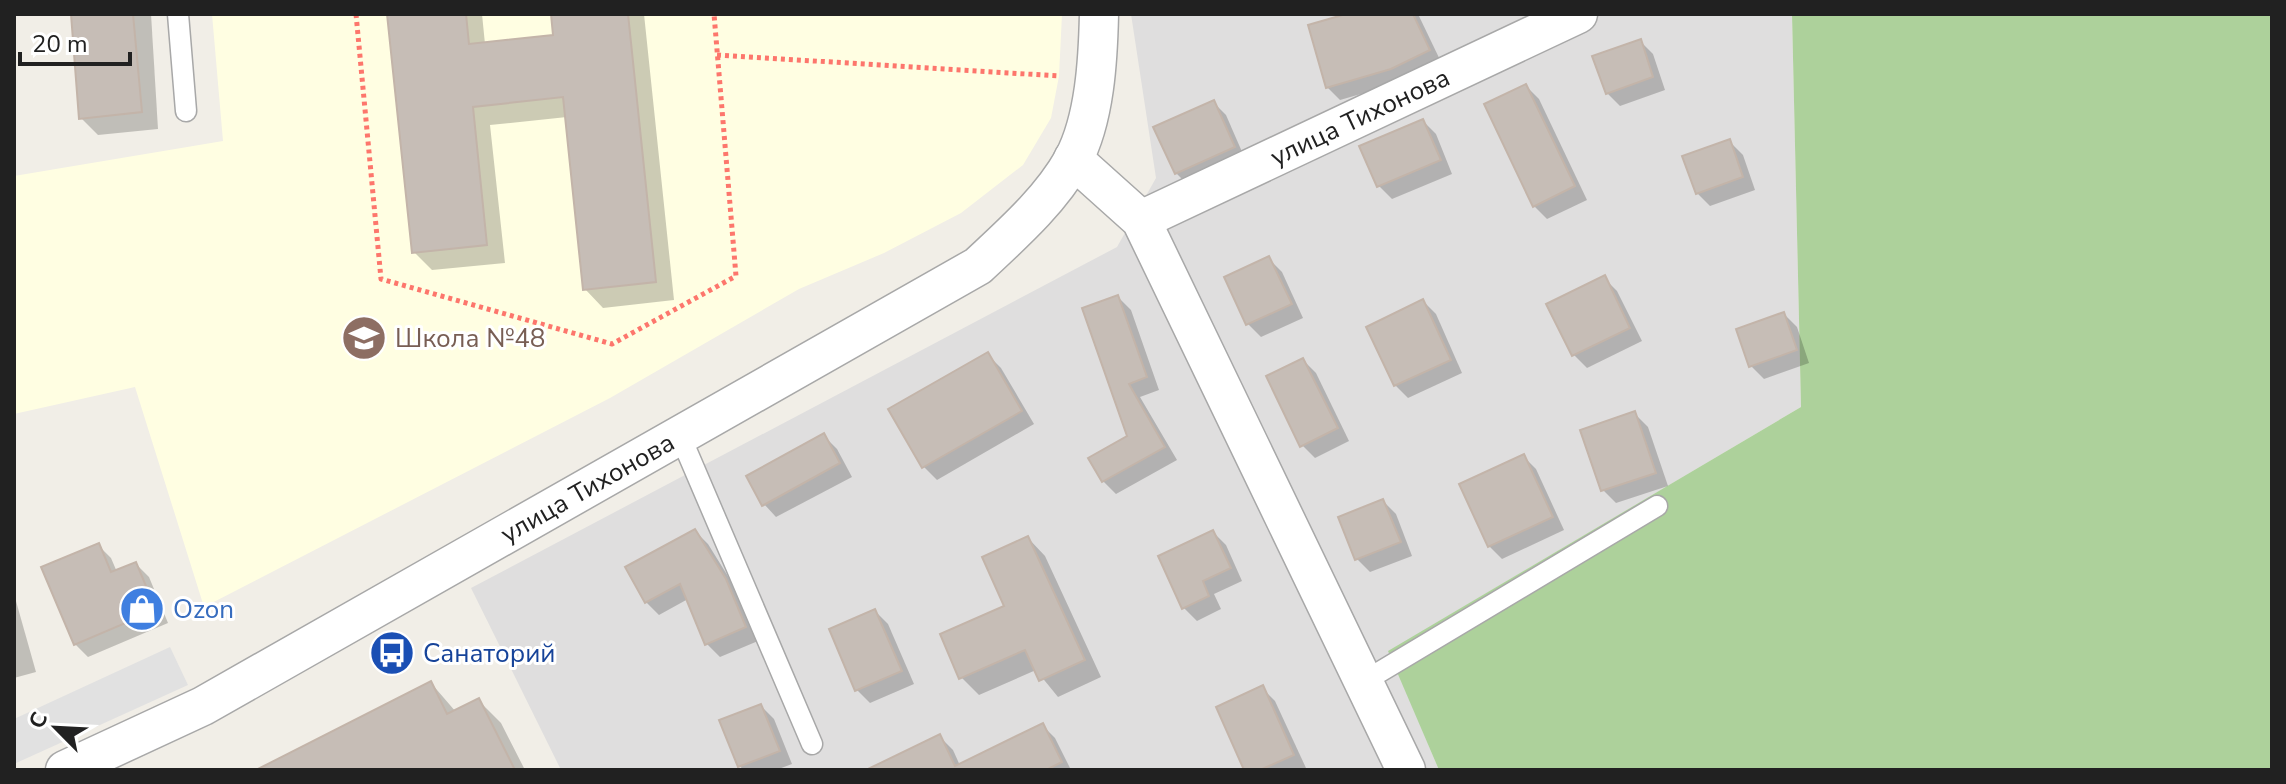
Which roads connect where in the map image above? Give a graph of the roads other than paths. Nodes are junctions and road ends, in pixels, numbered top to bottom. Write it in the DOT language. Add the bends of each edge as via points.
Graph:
graph roads {
  1 [pos="178,14"];
  2 [pos="1099,14"];
  3 [pos="1578,14"];
  4 [pos="186,111"];
  5 [pos="1073,159"];
  6 [pos="1141,220"];
  7 [pos="679,433"];
  8 [pos="1657,506"];
  9 [pos="1363,682"];
  10 [pos="812,744"];
  11 [pos="65,770"];
  12 [pos="1406,770"];
  1 -- 4 [label="lane"];
  2 -- 5 [label="street" via="1098,69"];
  3 -- 6 [label="street, улица Тихонова"];
  5 -- 6 [label="street"];
  5 -- 7 [label="street, улица Тихонова" via="1025,221 978,266"];
  6 -- 9 [label="street"];
  7 -- 10 [label="lane"];
  7 -- 11 [label="street, улица Тихонова" via="203,706"];
  8 -- 9 [label="lane"];
  9 -- 12 [label="street"];
}
